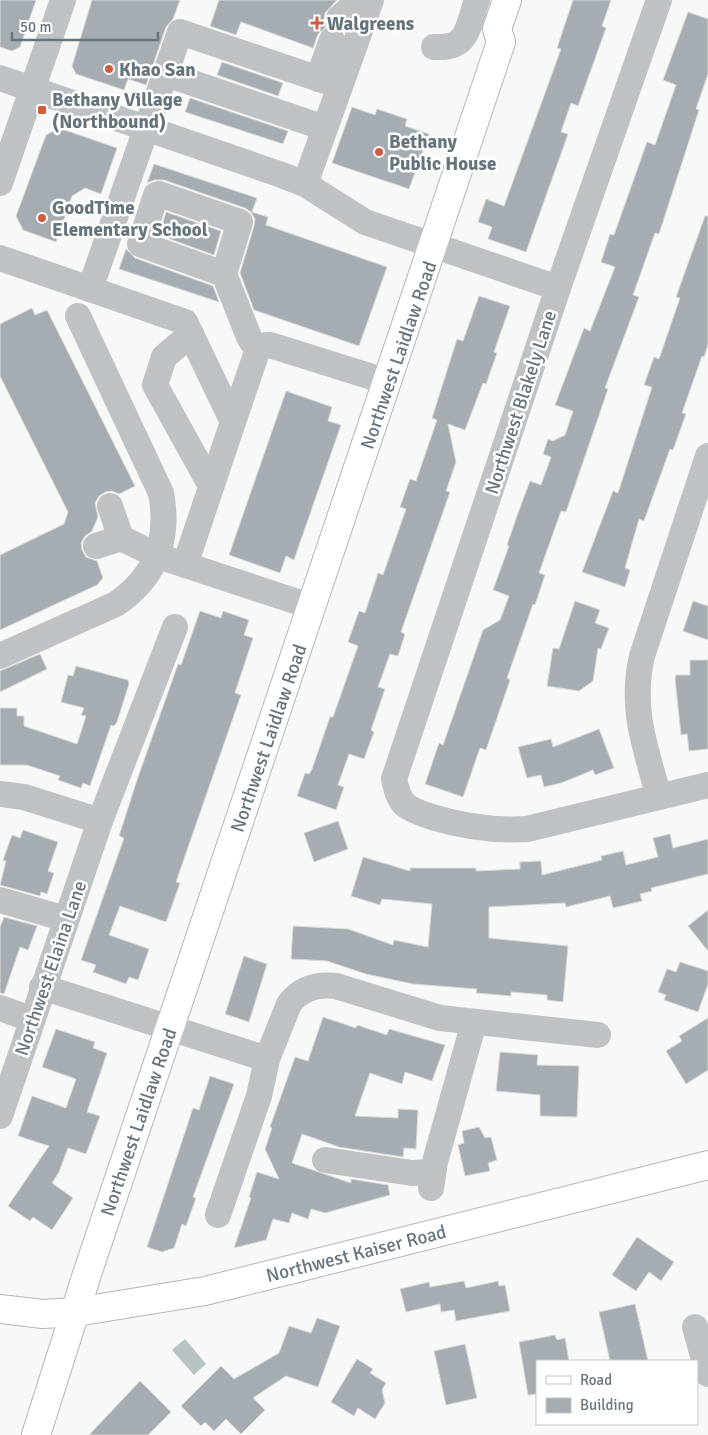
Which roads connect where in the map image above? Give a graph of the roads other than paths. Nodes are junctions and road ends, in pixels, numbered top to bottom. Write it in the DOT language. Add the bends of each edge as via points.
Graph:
graph roads {
  1 [pos="63,0"];
  2 [pos="369,0"];
  3 [pos="477,0"];
  4 [pos="507,0"];
  5 [pos="526,0"];
  6 [pos="659,0"];
  7 [pos="501,42"];
  8 [pos="434,47"];
  9 [pos="166,74"];
  10 [pos="0,78"];
  11 [pos="329,82"];
  12 [pos="32,89"];
  13 [pos="325,128"];
  14 [pos="147,129"];
  15 [pos="0,183"];
  16 [pos="305,184"];
  17 [pos="434,246"];
  18 [pos="0,258"];
  19 [pos="224,274"];
  20 [pos="558,288"];
  21 [pos="90,289"];
  22 [pos="78,316"];
  23 [pos="190,334"];
  24 [pos="259,346"];
  25 [pos="388,382"];
  26 [pos="233,422"];
  27 [pos="708,456"];
  28 [pos="211,486"];
  29 [pos="110,506"];
  30 [pos="698,514"];
  31 [pos="120,538"];
  32 [pos="96,546"];
  33 [pos="158,556"];
  34 [pos="185,565"];
  35 [pos="313,607"];
  36 [pos="175,626"];
  37 [pos="0,656"];
  38 [pos="708,785"];
  39 [pos="0,794"];
  40 [pos="659,798"];
  41 [pos="100,821"];
  42 [pos="0,900"];
  43 [pos="66,919"];
  44 [pos="42,987"];
  45 [pos="0,1008"];
  46 [pos="31,1019"];
  47 [pos="474,1022"];
  48 [pos="170,1029"];
  49 [pos="598,1035"];
  50 [pos="267,1059"];
  51 [pos="0,1116"];
  52 [pos="325,1160"];
  53 [pos="708,1165"];
  54 [pos="218,1215"];
  55 [pos="0,1309"];
  56 [pos="76,1312"];
  57 [pos="695,1327"];
  58 [pos="708,1374"];
  59 [pos="36,1435"];
  1 -- 12 [label="street"];
  2 -- 11 [label="street"];
  2 -- 11 [label="street" via="353,6 336,29"];
  3 -- 8 [label="street" via="461,42 454,46"];
  4 -- 7 [label="main road, Northwest Laidlaw Road" via="497,29"];
  5 -- 7 [label="main road, Northwest Laidlaw Road" via="515,33"];
  6 -- 20 [label="street, Northwest Blakely Lane"];
  7 -- 17 [label="main road, Northwest Laidlaw Road"];
  9 -- 11 [label="street" via="180,32"];
  9 -- 13 [label="street"];
  9 -- 14 [label="street"];
  10 -- 12 [label="street"];
  11 -- 13 [label="street"];
  12 -- 14 [label="street"];
  12 -- 15 [label="street"];
  13 -- 16 [label="street"];
  14 -- 16 [label="street"];
  14 -- 21 [label="street" via="136,187"];
  16 -- 17 [label="street" via="365,222"];
  17 -- 20 [label="street"];
  17 -- 25 [label="main road, Northwest Laidlaw Road"];
  18 -- 21 [label="street"];
  19 -- 24 [label="street" via="249,337"];
  20 -- 40 [label="street, Northwest Blakely Lane" via="394,779 397,792 416,812 456,824 498,831 528,829"];
  21 -- 23 [label="street" via="185,322"];
  22 -- 33 [label="street" via="161,493 164,526"];
  23 -- 26 [label="street"];
  23 -- 28 [label="street" via="164,357 155,385"];
  24 -- 25 [label="street" via="270,345"];
  24 -- 26 [label="street"];
  25 -- 35 [label="main road, Northwest Laidlaw Road"];
  26 -- 28 [label="street"];
  27 -- 30 [label="street"];
  28 -- 34 [label="street"];
  29 -- 31 [label="street"];
  30 -- 40 [label="street" via="642,656 637,678 638,719"];
  31 -- 32 [label="street"];
  31 -- 33 [label="street"];
  33 -- 34 [label="street"];
  33 -- 37 [label="street" via="147,576 132,593 116,604"];
  34 -- 35 [label="street"];
  35 -- 48 [label="main road, Northwest Laidlaw Road"];
  36 -- 41 [label="street, Northwest Elaina Lane"];
  38 -- 40 [label="street"];
  39 -- 41 [label="street" via="24,797"];
  41 -- 43 [label="street, Northwest Elaina Lane"];
  42 -- 43 [label="street"];
  43 -- 44 [label="street, Northwest Elaina Lane"];
  44 -- 46 [label="street, Northwest Elaina Lane"];
  44 -- 48 [label="street"];
  45 -- 46 [label="street"];
  46 -- 51 [label="street, Northwest Elaina Lane"];
  47 -- 49 [label="street"];
  47 -- 50 [label="street" via="440,1018 336,986 323,985 308,988 295,996"];
  47 -- 52 [label="street" via="432,1180"];
  48 -- 50 [label="street"];
  48 -- 56 [label="main road, Northwest Laidlaw Road"];
  50 -- 54 [label="street" via="259,1096"];
  53 -- 56 [label="main road, Northwest Kaiser Road" via="205,1291"];
  55 -- 56 [label="main road, Northwest Kaiser Road" via="43,1314"];
  56 -- 59 [label="main road, Northwest Laidlaw Road"];
  57 -- 58 [label="street"];
}
